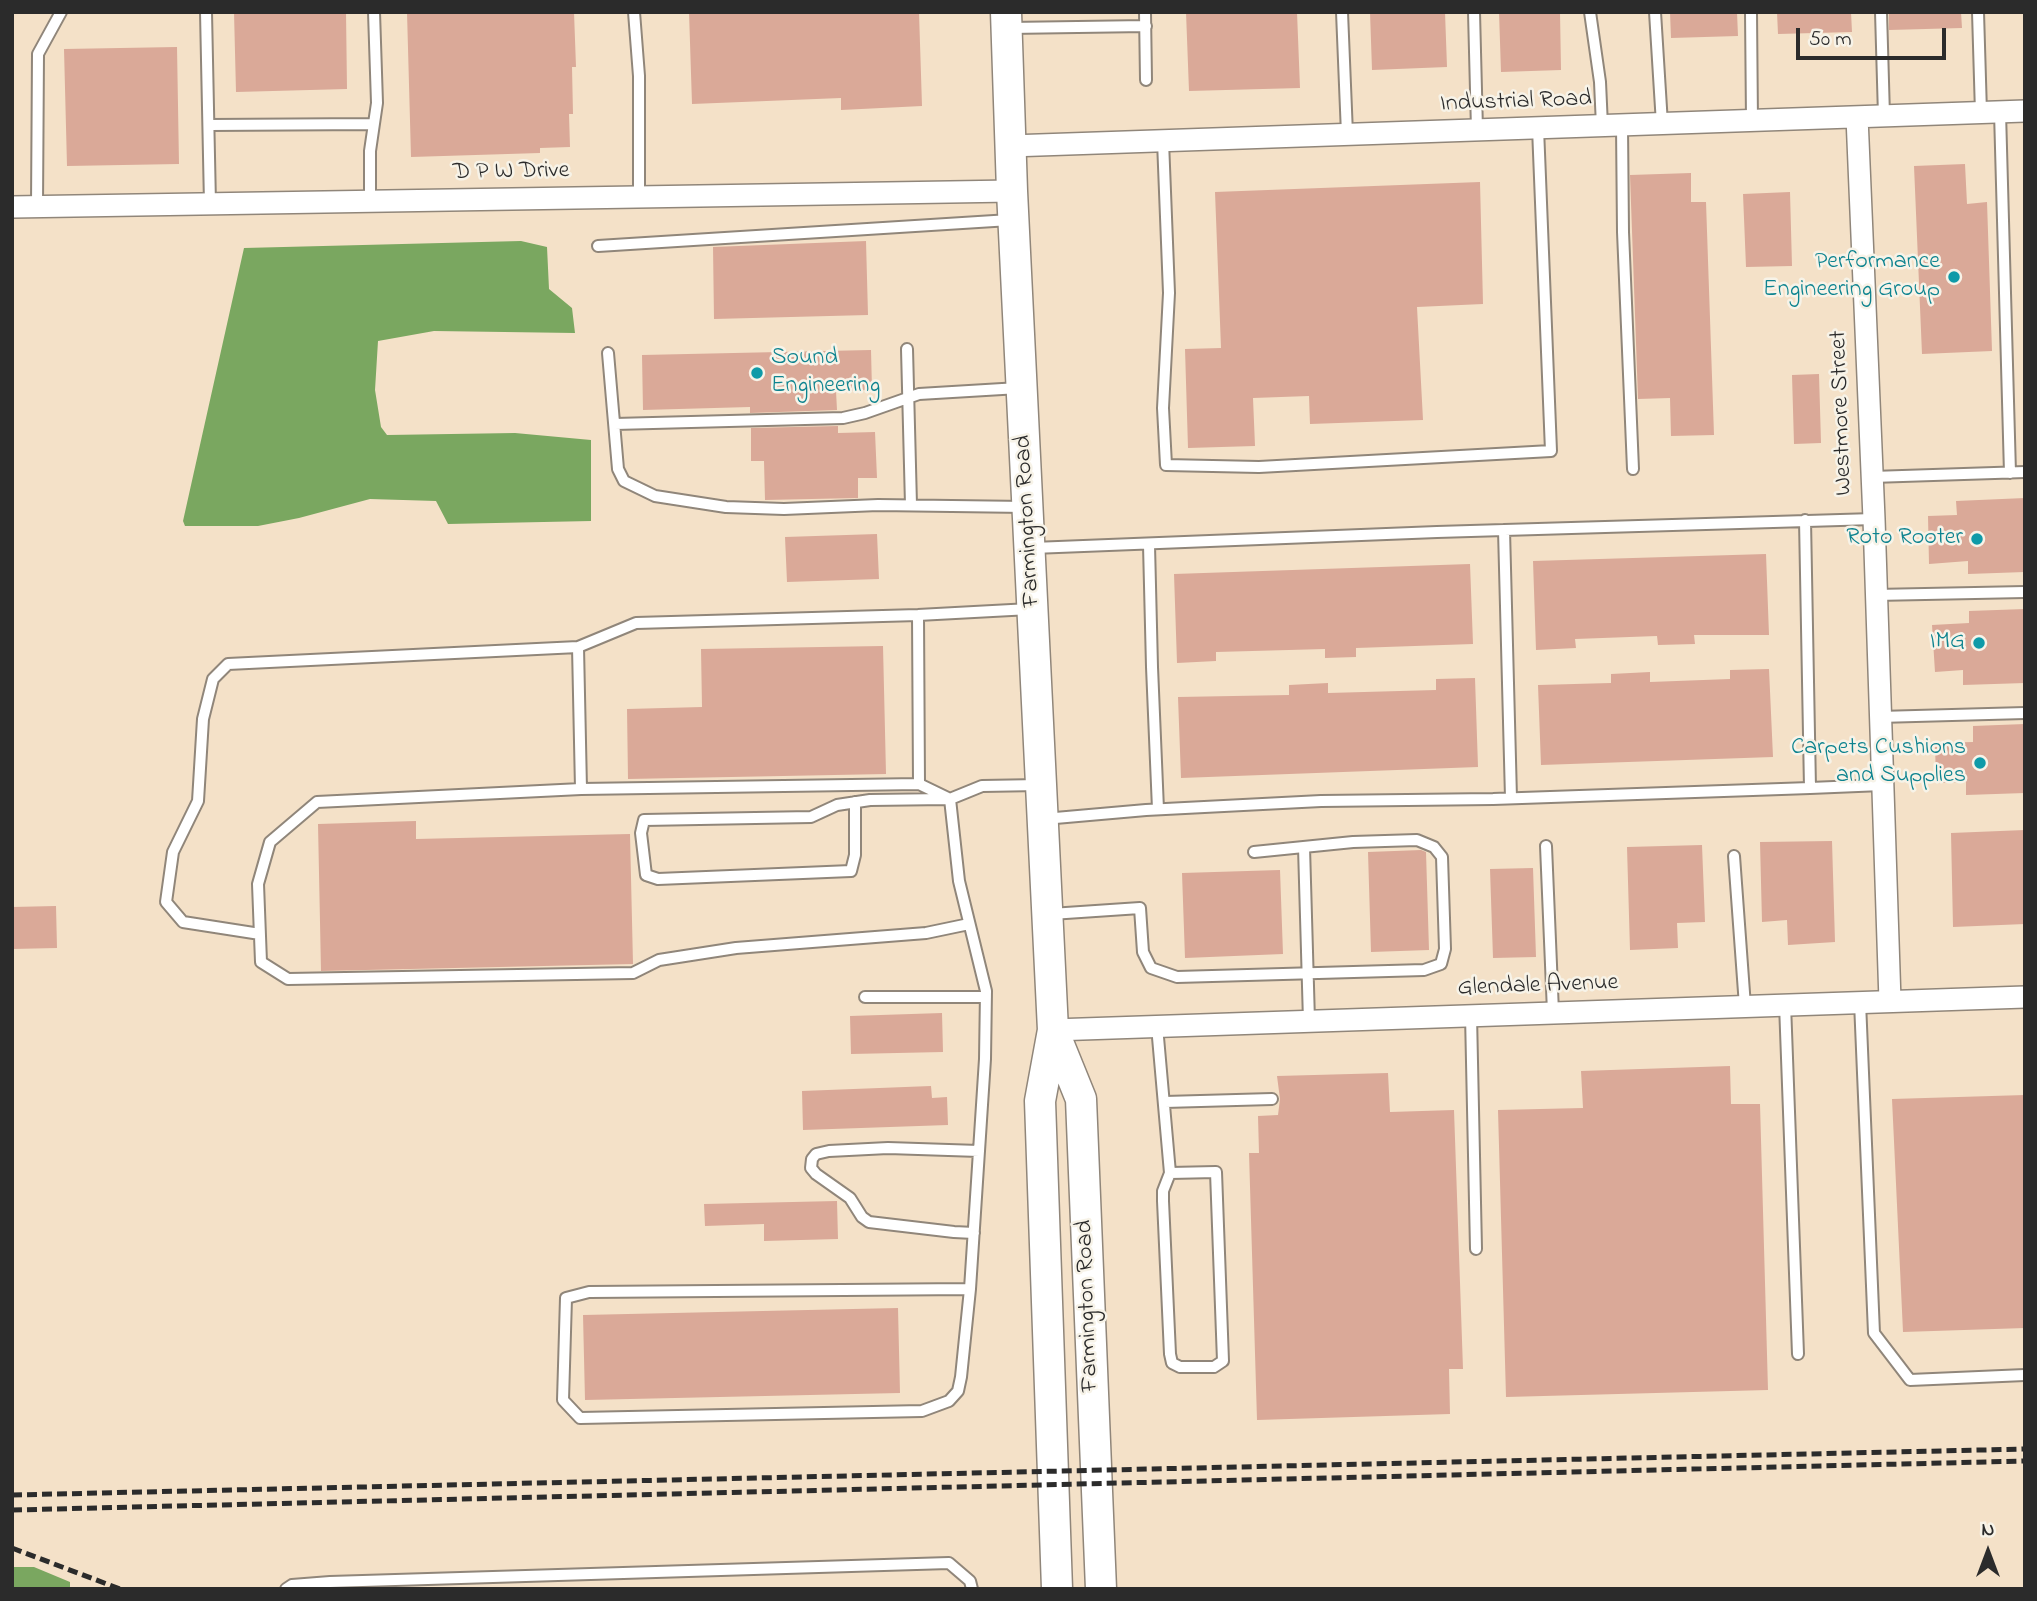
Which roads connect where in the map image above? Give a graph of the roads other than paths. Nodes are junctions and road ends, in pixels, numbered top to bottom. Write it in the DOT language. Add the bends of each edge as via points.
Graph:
graph roads {
  1 [pos="61,12"];
  2 [pos="206,12"];
  3 [pos="374,12"];
  4 [pos="634,12"];
  5 [pos="1146,12"];
  6 [pos="1342,12"];
  7 [pos="1474,12"];
  8 [pos="1590,12"];
  9 [pos="1655,12"];
  10 [pos="1751,12"];
  11 [pos="1881,12"];
  12 [pos="1978,12"];
  13 [pos="1006,20"];
  14 [pos="1146,26"];
  15 [pos="1146,80"];
  16 [pos="2025,111"];
  17 [pos="1991,113"];
  18 [pos="1884,116"];
  19 [pos="1857,117"];
  20 [pos="1752,121"];
  21 [pos="374,124"];
  22 [pos="1662,124"];
  23 [pos="209,125"];
  24 [pos="1612,126"];
  25 [pos="1538,128"];
  26 [pos="1477,130"];
  27 [pos="1347,134"];
  28 [pos="1163,141"];
  29 [pos="1010,146"];
  30 [pos="639,197"];
  31 [pos="370,201"];
  32 [pos="210,204"];
  33 [pos="37,206"];
  34 [pos="1012,206"];
  35 [pos="12,207"];
  36 [pos="598,246"];
  37 [pos="907,349"];
  38 [pos="608,353"];
  39 [pos="1022,388"];
  40 [pos="908,396"];
  41 [pos="615,424"];
  42 [pos="1633,469"];
  43 [pos="2025,472"];
  44 [pos="2010,473"];
  45 [pos="1872,477"];
  46 [pos="911,505"];
  47 [pos="1028,507"];
  48 [pos="1874,519"];
  49 [pos="1805,520"];
  50 [pos="1504,530"];
  51 [pos="1149,545"];
  52 [pos="1030,549"];
  53 [pos="2025,592"];
  54 [pos="1875,594"];
  55 [pos="1033,609"];
  56 [pos="918,615"];
  57 [pos="578,647"];
  58 [pos="2025,713"];
  59 [pos="1879,717"];
  60 [pos="919,784"];
  61 [pos="1042,785"];
  62 [pos="1882,785"];
  63 [pos="1810,788"];
  64 [pos="582,789"];
  65 [pos="1511,798"];
  66 [pos="950,799"];
  67 [pos="855,803"];
  68 [pos="1158,809"];
  69 [pos="1044,819"];
  70 [pos="1546,846"];
  71 [pos="1304,848"];
  72 [pos="1254,852"];
  73 [pos="1734,856"];
  74 [pos="1048,915"];
  75 [pos="969,924"];
  76 [pos="260,934"];
  77 [pos="1310,973"];
  78 [pos="865,997"];
  79 [pos="986,997"];
  80 [pos="2025,997"];
  81 [pos="1890,1001"];
  82 [pos="1860,1002"];
  83 [pos="1785,1004"];
  84 [pos="1745,1006"];
  85 [pos="1553,1012"];
  86 [pos="1471,1015"];
  87 [pos="1309,1021"];
  88 [pos="1157,1026"];
  89 [pos="1053,1030"];
  90 [pos="1272,1099"];
  91 [pos="1165,1102"];
  92 [pos="979,1152"];
  93 [pos="1170,1173"];
  94 [pos="974,1233"];
  95 [pos="1476,1249"];
  96 [pos="971,1290"];
  97 [pos="1798,1354"];
  98 [pos="2025,1375"];
  99 [pos="286,1589"];
  100 [pos="972,1589"];
  101 [pos="1057,1589"];
  102 [pos="1101,1589"];
  1 -- 33 [label="lane" via="38,54"];
  2 -- 23 [label="lane"];
  3 -- 21 [label="lane"];
  4 -- 30 [label="lane"];
  5 -- 14 [label="lane"];
  6 -- 27 [label="lane"];
  7 -- 26 [label="lane"];
  8 -- 24 [label="lane"];
  9 -- 22 [label="lane"];
  10 -- 20 [label="lane"];
  11 -- 18 [label="lane"];
  12 -- 17 [label="lane"];
  13 -- 14 [label="lane"];
  13 -- 29 [label="main road, Farmington Road"];
  14 -- 15 [label="lane"];
  16 -- 17 [label="street, Industrial Road"];
  17 -- 18 [label="street, Industrial Road"];
  17 -- 44 [label="lane"];
  18 -- 19 [label="street, Industrial Road"];
  19 -- 20 [label="street, Industrial Road"];
  19 -- 45 [label="street, Westmore Street"];
  20 -- 22 [label="street, Industrial Road"];
  21 -- 23 [label="lane"];
  21 -- 31 [label="lane"];
  22 -- 24 [label="street, Industrial Road"];
  23 -- 32 [label="lane"];
  24 -- 25 [label="street, Industrial Road"];
  24 -- 42 [label="lane" via="1623,232"];
  25 -- 26 [label="street, Industrial Road"];
  25 -- 28 [label="lane" via="1551,451 1259,467 1166,465 1163,408 1170,293"];
  26 -- 27 [label="street, Industrial Road"];
  27 -- 28 [label="street, Industrial Road"];
  28 -- 29 [label="street, Industrial Road"];
  29 -- 34 [label="main road, Farmington Road"];
  30 -- 31 [label="street, D P W Drive"];
  30 -- 34 [label="street, D P W Drive"];
  31 -- 32 [label="street, D P W Drive"];
  32 -- 33 [label="street, D P W Drive"];
  33 -- 35 [label="street, D P W Drive"];
  34 -- 36 [label="lane"];
  34 -- 39 [label="main road, Farmington Road"];
  37 -- 40 [label="lane"];
  38 -- 41 [label="lane"];
  39 -- 40 [label="lane"];
  39 -- 47 [label="main road, Farmington Road"];
  40 -- 41 [label="lane" via="843,418"];
  40 -- 46 [label="lane"];
  41 -- 46 [label="lane" via="618,469 624,481 655,496 726,507"];
  43 -- 44 [label="lane"];
  44 -- 45 [label="lane"];
  45 -- 48 [label="street, Westmore Street"];
  46 -- 47 [label="lane"];
  47 -- 52 [label="main road, Farmington Road"];
  48 -- 49 [label="lane"];
  48 -- 54 [label="street, Westmore Street"];
  49 -- 50 [label="lane"];
  49 -- 63 [label="lane"];
  50 -- 51 [label="lane"];
  50 -- 65 [label="lane"];
  51 -- 52 [label="lane"];
  51 -- 68 [label="lane"];
  52 -- 55 [label="main road, Farmington Road"];
  53 -- 54 [label="lane"];
  54 -- 59 [label="street, Westmore Street"];
  55 -- 56 [label="lane"];
  55 -- 61 [label="main road, Farmington Road"];
  56 -- 57 [label="lane" via="636,623"];
  56 -- 60 [label="lane"];
  57 -- 64 [label="lane"];
  57 -- 76 [label="lane" via="228,664 213,678 203,719 198,801 173,852 166,902 183,922"];
  58 -- 59 [label="lane"];
  59 -- 62 [label="street, Westmore Street"];
  60 -- 64 [label="lane"];
  60 -- 66 [label="lane"];
  61 -- 66 [label="lane" via="982,786"];
  61 -- 69 [label="main road, Farmington Road"];
  62 -- 63 [label="lane"];
  62 -- 81 [label="street, Westmore Street"];
  63 -- 65 [label="lane"];
  64 -- 76 [label="lane" via="317,802 270,842 258,884"];
  65 -- 68 [label="lane"];
  66 -- 67 [label="lane"];
  66 -- 75 [label="lane"];
  67 -- 67 [label="lane" via="811,817 644,820 646,875 658,879 851,871"];
  68 -- 69 [label="lane"];
  69 -- 74 [label="main road, Farmington Road"];
  70 -- 85 [label="lane"];
  71 -- 72 [label="lane"];
  71 -- 77 [label="lane"];
  71 -- 77 [label="lane" via="1417,840 1434,847 1442,857 1445,949 1441,964 1424,970"];
  73 -- 84 [label="lane"];
  74 -- 77 [label="lane" via="1140,908 1143,952 1151,968 1177,977"];
  74 -- 89 [label="main road, Farmington Road"];
  75 -- 76 [label="lane" via="926,933 736,948 659,960 633,973 288,979 261,962"];
  75 -- 79 [label="lane"];
  77 -- 87 [label="lane"];
  78 -- 79 [label="lane"];
  79 -- 92 [label="lane"];
  80 -- 81 [label="street, Glendale Avenue"];
  81 -- 82 [label="street, Glendale Avenue"];
  82 -- 83 [label="street, Glendale Avenue"];
  82 -- 98 [label="lane" via="1874,1333 1910,1380"];
  83 -- 84 [label="street, Glendale Avenue"];
  83 -- 97 [label="lane"];
  84 -- 85 [label="street, Glendale Avenue"];
  85 -- 86 [label="street, Glendale Avenue"];
  86 -- 87 [label="street, Glendale Avenue"];
  86 -- 95 [label="lane"];
  87 -- 88 [label="street, Glendale Avenue"];
  88 -- 89 [label="street, Glendale Avenue"];
  88 -- 91 [label="lane"];
  89 -- 101 [label="main road, Farmington Road" via="1040,1101"];
  89 -- 102 [label="main road, Farmington Road" via="1081,1099"];
  90 -- 91 [label="lane"];
  91 -- 93 [label="lane"];
  92 -- 94 [label="lane"];
  92 -- 94 [label="lane" via="888,1148 829,1152 816,1154 811,1168 850,1198 869,1222"];
  93 -- 93 [label="lane" via="1216,1172 1223,1361 1214,1367 1172,1363 1163,1201"];
  94 -- 96 [label="lane"];
  96 -- 96 [label="lane" via="958,1391 937,1407 580,1419 563,1400 566,1298 589,1292"];
  99 -- 100 [label="lane" via="330,1582 949,1563 970,1581"];
}
